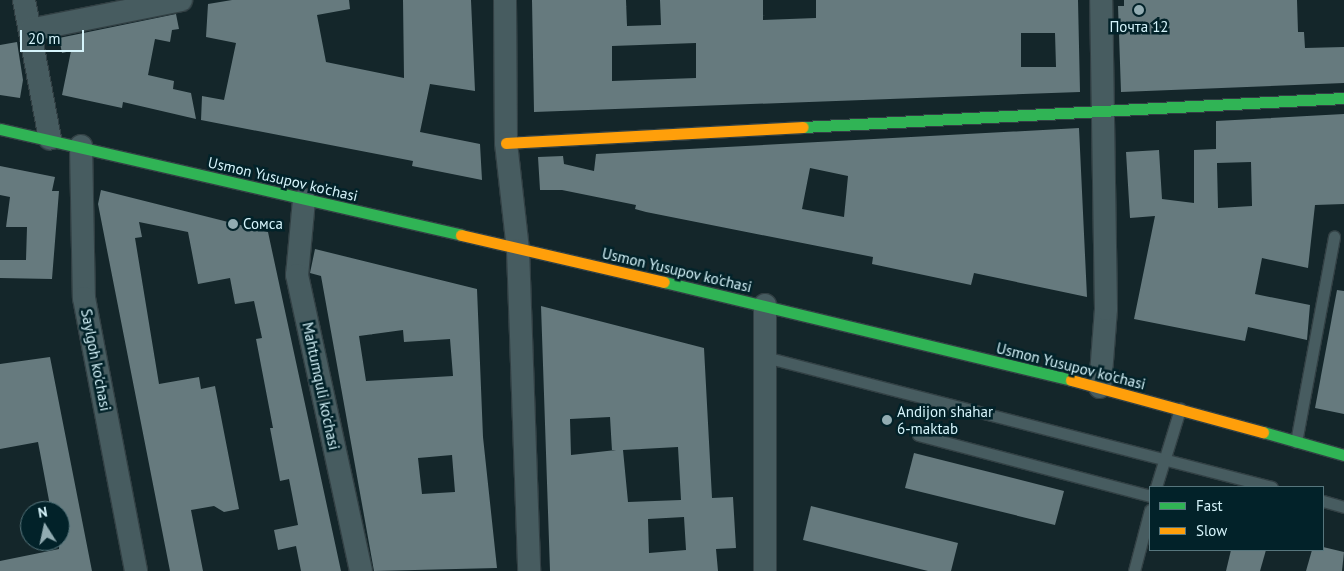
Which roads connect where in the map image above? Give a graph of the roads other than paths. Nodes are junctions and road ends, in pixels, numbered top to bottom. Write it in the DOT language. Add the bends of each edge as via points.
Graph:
graph roads {
  1 [pos="24,0"];
  2 [pos="181,0"];
  3 [pos="505,0"];
  4 [pos="1101,0"];
  5 [pos="30,30"];
  6 [pos="1344,98"];
  7 [pos="1105,110"];
  8 [pos="0,129"];
  9 [pos="50,139"];
  10 [pos="506,143"];
  11 [pos="81,146"];
  12 [pos="304,200"];
  13 [pos="1334,236"];
  14 [pos="518,250"];
  15 [pos="765,305"];
  16 [pos="766,357"];
  17 [pos="1100,387"];
  18 [pos="1180,409"];
  19 [pos="918,435"];
  20 [pos="1296,442"];
  21 [pos="1344,455"];
  22 [pos="1164,458"];
  23 [pos="1156,486"];
  24 [pos="1268,486"];
  25 [pos="1149,496"];
  26 [pos="1324,501"];
  27 [pos="1344,507"];
  28 [pos="1149,514"];
  29 [pos="136,571"];
  30 [pos="361,571"];
  31 [pos="529,571"];
  32 [pos="765,571"];
  33 [pos="1134,571"];
  1 -- 5 [label="street"];
  2 -- 5 [label="street"];
  3 -- 10 [label="street"];
  4 -- 7 [label="street"];
  5 -- 9 [label="street"];
  6 -- 7 [label="main road"];
  7 -- 10 [label="main road"];
  7 -- 17 [label="street" via="1106,309"];
  8 -- 9 [label="main road, Usmon Yusupov ko'chasi"];
  9 -- 11 [label="main road, Usmon Yusupov ko'chasi"];
  10 -- 14 [label="street"];
  11 -- 12 [label="main road, Usmon Yusupov ko'chasi"];
  11 -- 29 [label="street, Saylgoh ko'chasi" via="84,298"];
  12 -- 14 [label="main road, Usmon Yusupov ko'chasi"];
  12 -- 30 [label="street, Mahtumquli ko'chasi" via="297,275"];
  13 -- 20 [label="lane"];
  14 -- 15 [label="main road, Usmon Yusupov ko'chasi"];
  14 -- 31 [label="street"];
  15 -- 16 [label="street"];
  15 -- 17 [label="main road, Usmon Yusupov ko'chasi"];
  16 -- 22 [label="lane"];
  16 -- 32 [label="street"];
  17 -- 18 [label="main road, Usmon Yusupov ko'chasi"];
  18 -- 20 [label="main road, Usmon Yusupov ko'chasi"];
  18 -- 22 [label="lane"];
  19 -- 25 [label="lane"];
  20 -- 21 [label="main road, Usmon Yusupov ko'chasi"];
  22 -- 23 [label="lane"];
  22 -- 24 [label="lane"];
  26 -- 27 [label="lane"];
  28 -- 33 [label="lane"];
}
